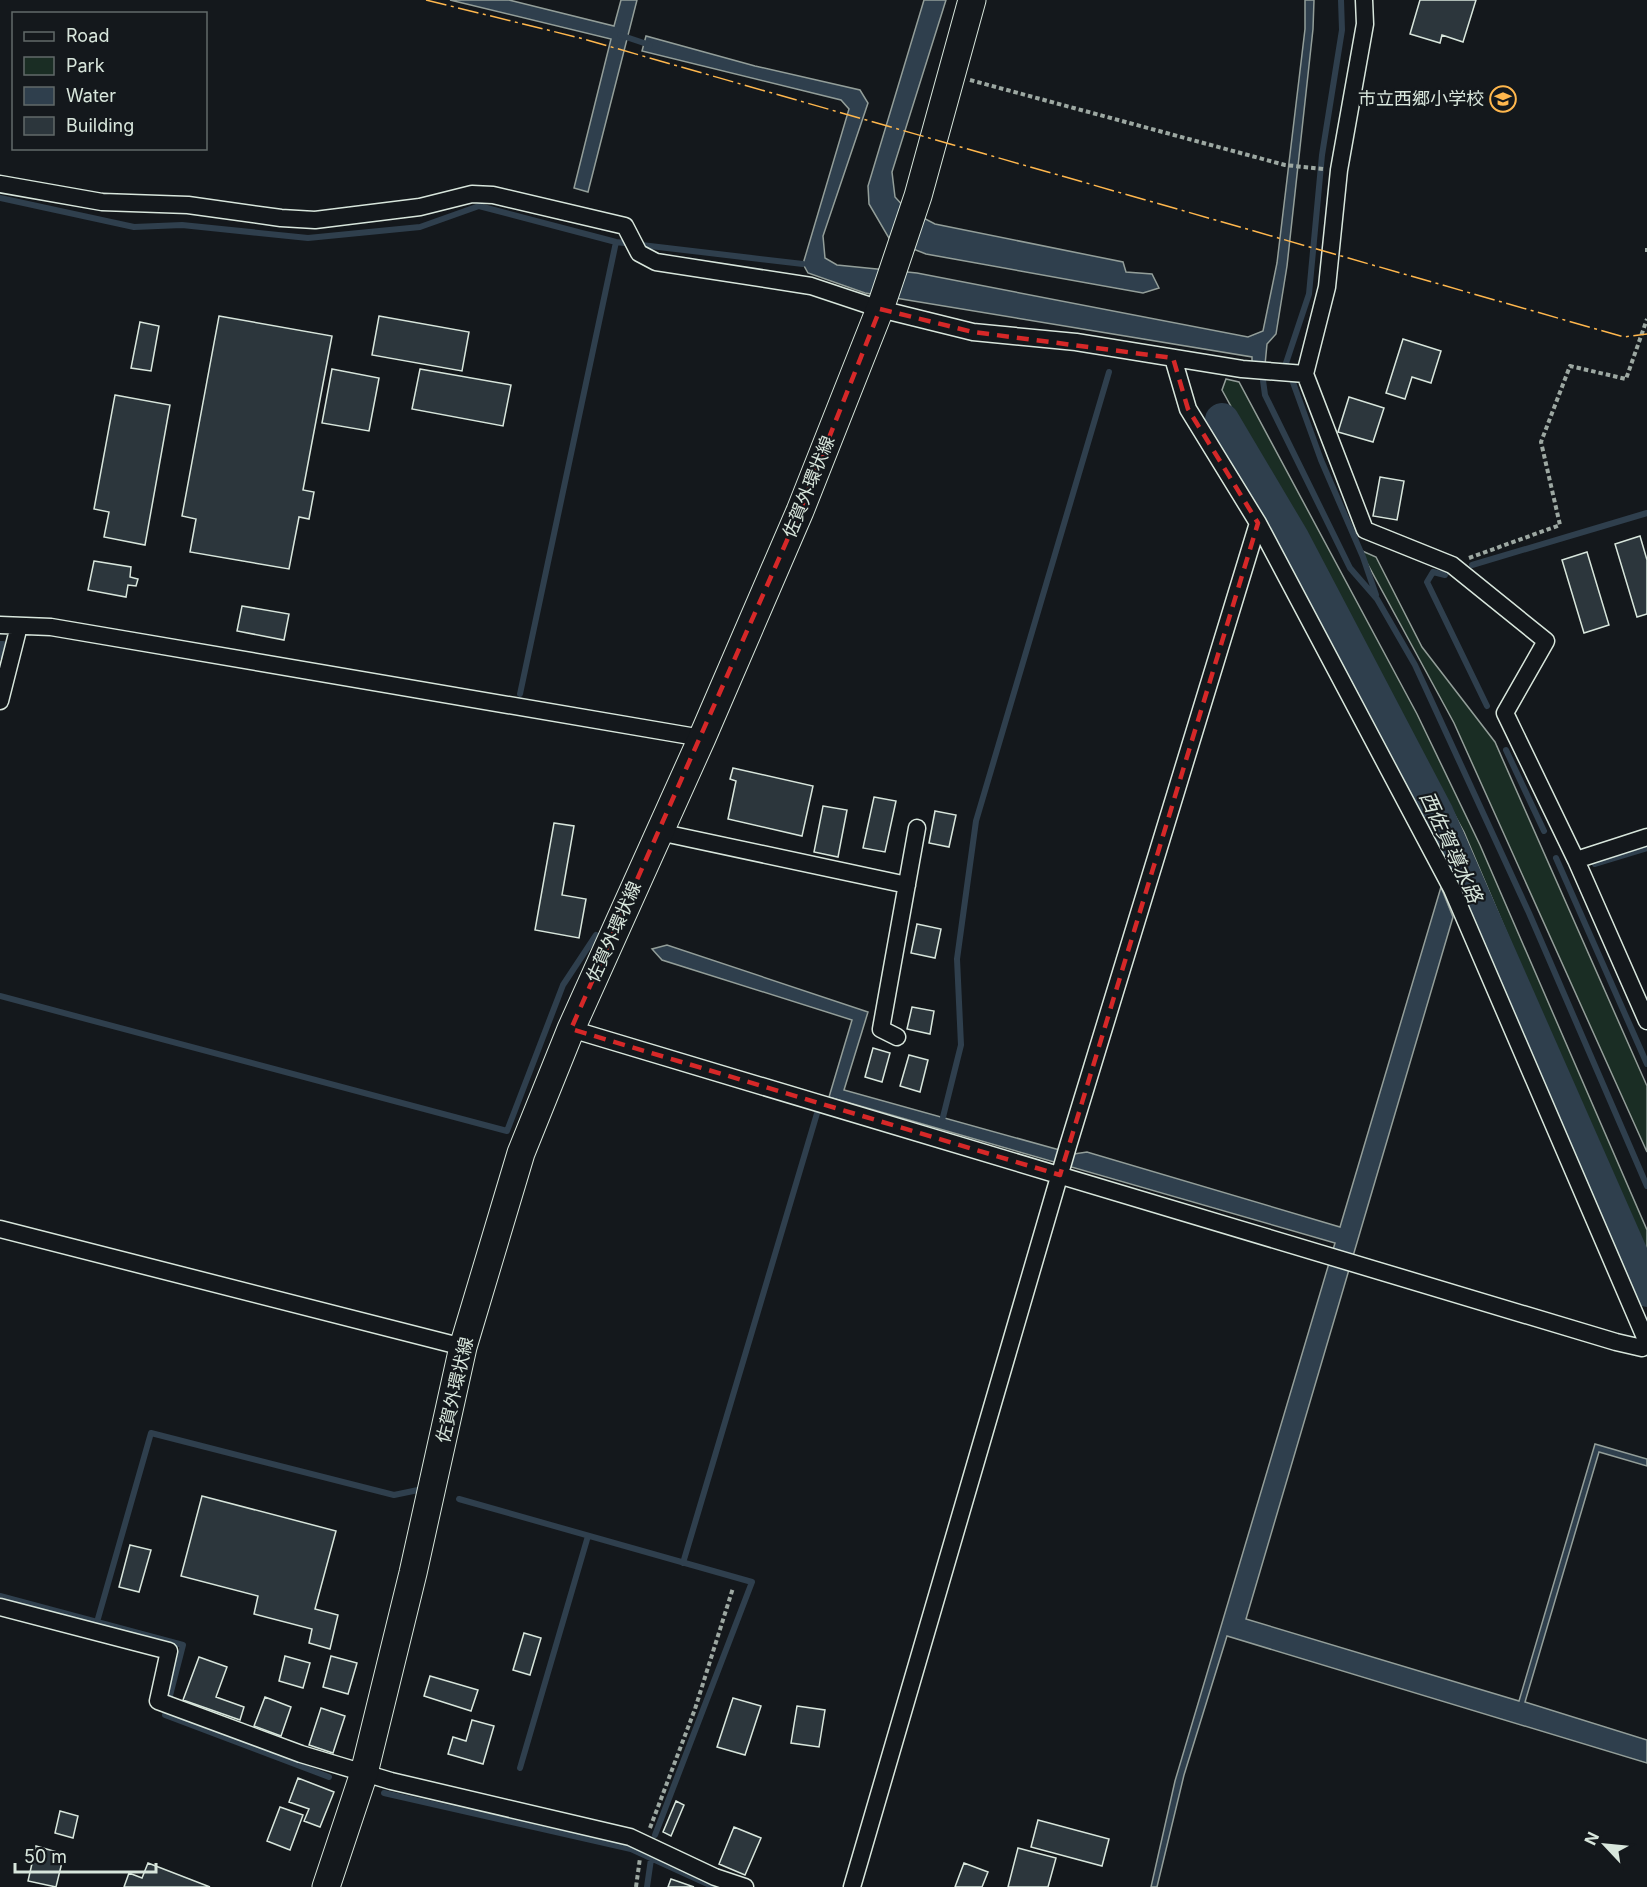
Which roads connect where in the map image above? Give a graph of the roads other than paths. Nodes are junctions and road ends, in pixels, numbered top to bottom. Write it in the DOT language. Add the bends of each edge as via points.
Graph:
graph roads {
  1 [pos="972,0"];
  2 [pos="1364,0"];
  3 [pos="0,184"];
  4 [pos="880,309"];
  5 [pos="1173,358"];
  6 [pos="1305,374"];
  7 [pos="1258,523"];
  8 [pos="0,625"];
  9 [pos="19,626"];
  10 [pos="0,701"];
  11 [pos="702,738"];
  12 [pos="917,828"];
  13 [pos="658,832"];
  14 [pos="1647,837"];
  15 [pos="1576,860"];
  16 [pos="907,885"];
  17 [pos="1647,1021"];
  18 [pos="571,1029"];
  19 [pos="897,1037"];
  20 [pos="1060,1175"];
  21 [pos="0,1229"];
  22 [pos="1647,1344"];
  23 [pos="463,1347"];
  24 [pos="0,1606"];
  25 [pos="364,1773"];
  26 [pos="326,1887"];
  27 [pos="745,1887"];
  28 [pos="852,1887"];
  1 -- 4 [label="main road, 佐賀外環状線" via="918,196"];
  2 -- 6 [label="street" via="1365,24 1339,171 1327,287"];
  3 -- 4 [label="street" via="102,202 188,205 315,220 420,207 472,194 492,195 626,226 639,253 656,262 811,286"];
  4 -- 5 [label="street" via="972,332 1077,342"];
  4 -- 11 [label="main road, 佐賀外環状線" via="800,511"];
  5 -- 6 [label="street"];
  5 -- 7 [label="street" via="1188,409"];
  6 -- 15 [label="street" via="1365,530 1452,565 1546,641 1505,713"];
  7 -- 20 [label="street"];
  7 -- 22 [label="street" via="1452,889"];
  8 -- 9 [label="street"];
  9 -- 10 [label="street"];
  9 -- 11 [label="street" via="51,627"];
  11 -- 13 [label="main road, 佐賀外環状線"];
  12 -- 16 [label="street"];
  13 -- 16 [label="street"];
  13 -- 18 [label="main road, 佐賀外環状線"];
  14 -- 15 [label="street"];
  15 -- 17 [label="street"];
  16 -- 19 [label="street" via="881,1029"];
  18 -- 20 [label="street"];
  18 -- 23 [label="main road, 佐賀外環状線" via="521,1153"];
  20 -- 22 [label="street" via="1616,1342 1642,1347"];
  20 -- 28 [label="street"];
  21 -- 23 [label="street"];
  23 -- 25 [label="main road, 佐賀外環状線"];
  24 -- 25 [label="street" via="169,1651 158,1701"];
  25 -- 26 [label="main road, 佐賀外環状線"];
  25 -- 27 [label="street" via="645,1842 715,1877"];
}
